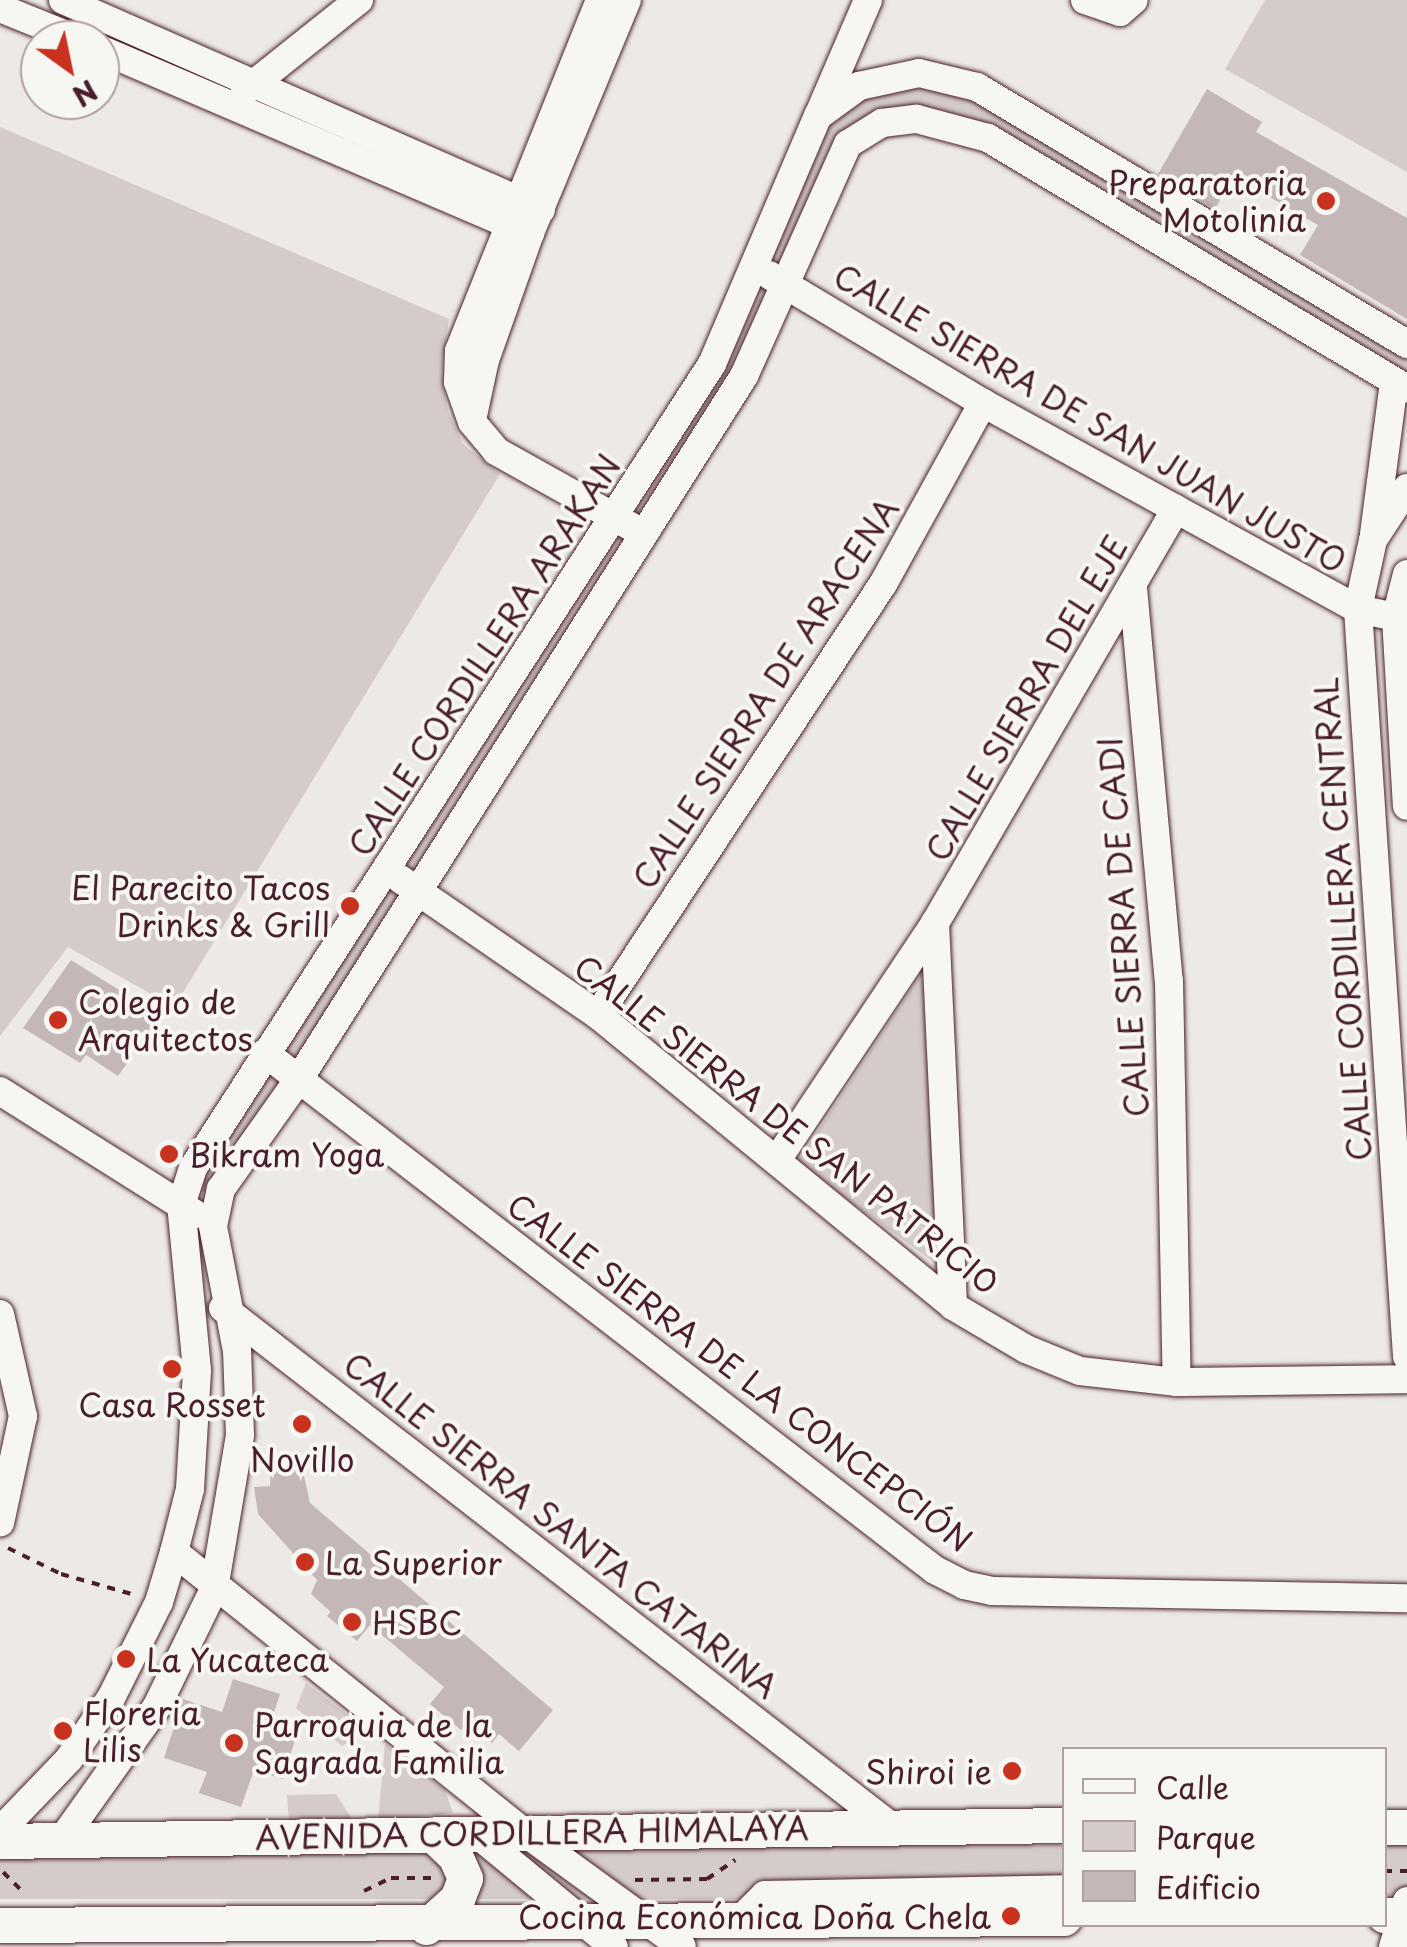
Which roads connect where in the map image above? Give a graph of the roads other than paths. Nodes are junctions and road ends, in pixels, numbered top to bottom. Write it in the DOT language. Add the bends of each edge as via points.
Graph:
graph roads {
  1 [pos="63,0"];
  2 [pos="359,0"];
  3 [pos="600,0"];
  4 [pos="627,0"];
  5 [pos="868,0"];
  6 [pos="1084,0"];
  7 [pos="1134,0"];
  8 [pos="2,4"];
  9 [pos="36,20"];
  10 [pos="120,56"];
  11 [pos="255,83"];
  12 [pos="232,102"];
  13 [pos="818,116"];
  14 [pos="848,144"];
  15 [pos="525,218"];
  16 [pos="754,266"];
  17 [pos="785,284"];
  18 [pos="1407,344"];
  19 [pos="1400,385"];
  20 [pos="982,403"];
  21 [pos="1407,488"];
  22 [pos="1176,509"];
  23 [pos="618,517"];
  24 [pos="646,536"];
  25 [pos="1374,540"];
  26 [pos="1407,574"];
  27 [pos="1133,588"];
  28 [pos="1358,609"];
  29 [pos="1396,617"];
  30 [pos="1407,806"];
  31 [pos="386,871"];
  32 [pos="414,887"];
  33 [pos="935,922"];
  34 [pos="598,1016"];
  35 [pos="265,1053"];
  36 [pos="299,1079"];
  37 [pos="0,1091"];
  38 [pos="1399,1155"];
  39 [pos="778,1160"];
  40 [pos="181,1204"];
  41 [pos="213,1226"];
  42 [pos="186,1288"];
  43 [pos="953,1306"];
  44 [pos="227,1311"];
  45 [pos="0,1314"];
  46 [pos="1407,1356"];
  47 [pos="1407,1380"];
  48 [pos="1177,1382"];
  49 [pos="6,1485"];
  50 [pos="0,1523"];
  51 [pos="174,1552"];
  52 [pos="214,1589"];
  53 [pos="1407,1598"];
  54 [pos="888,1824"];
  55 [pos="1062,1825"];
  56 [pos="0,1831"];
  57 [pos="524,1832"];
  58 [pos="478,1834"];
  59 [pos="433,1835"];
  60 [pos="61,1841"];
  61 [pos="0,1842"];
  62 [pos="1062,1889"];
  63 [pos="1062,1918"];
  64 [pos="740,1920"];
  65 [pos="649,1922"];
  66 [pos="426,1927"];
  67 [pos="5,1932"];
  68 [pos="74,1936"];
  69 [pos="600,1936"];
  70 [pos="682,1947"];
  1 -- 11 [label="street"];
  2 -- 11 [label="street"];
  3 -- 15 [label="street"];
  4 -- 15 [label="street"];
  5 -- 13 [label="street, CALLE CORDILLERA ARAKAN"];
  6 -- 7 [label="street" via="1120,12"];
  8 -- 9 [label="street"];
  10 -- 12 [label="street"];
  11 -- 12 [label="street"];
  11 -- 15 [label="street"];
  12 -- 15 [label="street"];
  13 -- 14 [label="street"];
  13 -- 16 [label="street, CALLE CORDILLERA ARAKAN"];
  13 -- 18 [label="street" via="859,86 919,72 977,87"];
  14 -- 17 [label="street"];
  14 -- 19 [label="street" via="882,124 918,118 988,138"];
  15 -- 23 [label="street" via="459,351 458,382 472,422 496,451"];
  16 -- 17 [label="street, CALLE SIERRA DE SAN JUAN JUSTO"];
  16 -- 23 [label="street, CALLE CORDILLERA ARAKAN" via="712,364"];
  17 -- 20 [label="street, CALLE SIERRA DE SAN JUAN JUSTO"];
  17 -- 24 [label="street" via="744,376"];
  19 -- 25 [label="street"];
  20 -- 22 [label="street, CALLE SIERRA DE SAN JUAN JUSTO"];
  20 -- 34 [label="street, CALLE SIERRA DE ARACENA" via="884,584"];
  21 -- 25 [label="street, CALLE CORDILLERA CENTRAL"];
  22 -- 27 [label="street, CALLE SIERRA DEL EJE"];
  22 -- 28 [label="street, CALLE SIERRA DE SAN JUAN JUSTO"];
  23 -- 24 [label="street"];
  23 -- 31 [label="street, CALLE CORDILLERA ARAKAN"];
  24 -- 32 [label="street"];
  25 -- 28 [label="street, CALLE CORDILLERA CENTRAL"];
  26 -- 29 [label="street"];
  27 -- 33 [label="street, CALLE SIERRA DEL EJE"];
  27 -- 48 [label="street, CALLE SIERRA DE CADI" via="1169,982"];
  28 -- 29 [label="street, CALLE SIERRA DE SAN JUAN JUSTO"];
  28 -- 38 [label="street, CALLE CORDILLERA CENTRAL"];
  29 -- 30 [label="street"];
  31 -- 32 [label="street, CALLE SIERRA DE SAN PATRICIO"];
  31 -- 35 [label="street, CALLE CORDILLERA ARAKAN"];
  32 -- 34 [label="street, CALLE SIERRA DE SAN PATRICIO"];
  32 -- 36 [label="street"];
  33 -- 39 [label="street, CALLE SIERRA DEL EJE"];
  33 -- 43 [label="street"];
  34 -- 39 [label="street, CALLE SIERRA DE SAN PATRICIO"];
  35 -- 36 [label="street, CALLE SIERRA DE LA CONCEPCIÓN"];
  35 -- 40 [label="street, CALLE CORDILLERA ARAKAN" via="193,1168"];
  36 -- 41 [label="street" via="221,1189"];
  36 -- 53 [label="street, CALLE SIERRA DE LA CONCEPCIÓN" via="964,1586"];
  37 -- 40 [label="street"];
  38 -- 46 [label="street, CALLE CORDILLERA CENTRAL"];
  39 -- 43 [label="street, CALLE SIERRA DE SAN PATRICIO"];
  40 -- 41 [label="street"];
  40 -- 42 [label="street, CALLE CORDILLERA ARAKAN"];
  41 -- 44 [label="street"];
  42 -- 44 [label="street, CALLE SIERRA SANTA CATARINA"];
  42 -- 51 [label="street, CALLE CORDILLERA ARAKAN" via="197,1370 190,1489"];
  43 -- 48 [label="street, CALLE SIERRA DE SAN PATRICIO" via="1026,1350 1080,1371"];
  44 -- 52 [label="street" via="240,1435"];
  44 -- 54 [label="street, CALLE SIERRA SANTA CATARINA"];
  45 -- 49 [label="street" via="23,1416"];
  47 -- 48 [label="street, CALLE SIERRA DE SAN PATRICIO"];
  49 -- 50 [label="street"];
  51 -- 52 [label="street"];
  51 -- 56 [label="street, CALLE CORDILLERA ARAKAN" via="159,1602 101,1714 69,1760"];
  52 -- 57 [label="street"];
  52 -- 60 [label="street" via="156,1708"];
  54 -- 55 [label="main road, AVENIDA CORDILLERA HIMALAYA"];
  54 -- 57 [label="main road, AVENIDA CORDILLERA HIMALAYA"];
  57 -- 58 [label="main road, AVENIDA CORDILLERA HIMALAYA"];
  57 -- 65 [label="street"];
  58 -- 59 [label="main road, AVENIDA CORDILLERA HIMALAYA"];
  58 -- 69 [label="street"];
  59 -- 60 [label="main road, AVENIDA CORDILLERA HIMALAYA"];
  59 -- 66 [label="main road" via="456,1856 465,1878 456,1900"];
  60 -- 61 [label="main road, AVENIDA CORDILLERA HIMALAYA"];
  62 -- 64 [label="street" via="765,1895"];
  63 -- 64 [label="main road"];
  64 -- 65 [label="main road"];
  65 -- 69 [label="main road"];
  65 -- 70 [label="street"];
  66 -- 68 [label="main road"];
  66 -- 69 [label="main road"];
  67 -- 68 [label="main road"];
}
